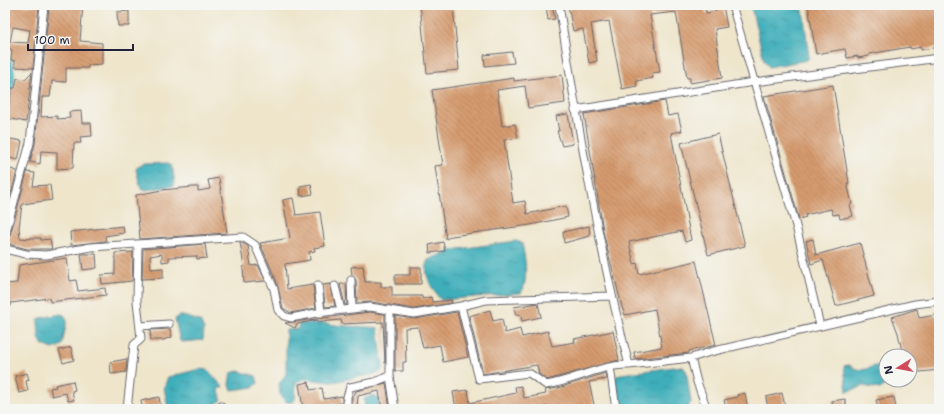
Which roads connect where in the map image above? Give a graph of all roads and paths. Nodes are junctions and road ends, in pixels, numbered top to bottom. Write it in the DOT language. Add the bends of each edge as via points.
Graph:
graph roads {
  1 [pos="44,5"];
  2 [pos="559,5"];
  3 [pos="732,5"];
  4 [pos="939,58"];
  5 [pos="754,82"];
  6 [pos="575,110"];
  7 [pos="5,235"];
  8 [pos="138,245"];
  9 [pos="5,249"];
  10 [pos="351,280"];
  11 [pos="318,286"];
  12 [pos="335,286"];
  13 [pos="611,296"];
  14 [pos="939,301"];
  15 [pos="461,306"];
  16 [pos="352,309"];
  17 [pos="342,310"];
  18 [pos="390,310"];
  19 [pos="321,312"];
  20 [pos="169,324"];
  21 [pos="140,326"];
  22 [pos="820,326"];
  23 [pos="691,358"];
  24 [pos="629,365"];
  25 [pos="610,367"];
  26 [pos="390,376"];
  27 [pos="127,409"];
  28 [pos="347,409"];
  29 [pos="395,409"];
  30 [pos="616,409"];
  31 [pos="707,409"];
  1 -- 7 [label="street" via="30,143"];
  2 -- 6 [label="street"];
  3 -- 5 [label="street"];
  4 -- 5 [label="street"];
  5 -- 6 [label="street"];
  5 -- 22 [label="street" via="796,226"];
  6 -- 13 [label="street"];
  8 -- 9 [label="street" via="91,247 46,255"];
  8 -- 19 [label="street" via="243,237 255,245 274,289 278,310 284,316 291,318"];
  8 -- 21 [label="street" via="137,301"];
  10 -- 16 [label="street"];
  11 -- 19 [label="street"];
  12 -- 17 [label="street"];
  13 -- 15 [label="street" via="486,300"];
  13 -- 24 [label="street"];
  14 -- 22 [label="street"];
  15 -- 18 [label="street" via="414,314"];
  15 -- 25 [label="street" via="479,379 529,373 546,385"];
  16 -- 17 [label="street"];
  16 -- 18 [label="street" via="370,307"];
  17 -- 19 [label="street"];
  18 -- 26 [label="street"];
  20 -- 21 [label="street"];
  21 -- 27 [label="street" via="141,339 134,345"];
  22 -- 23 [label="street"];
  23 -- 24 [label="street"];
  23 -- 31 [label="street"];
  24 -- 25 [label="street"];
  25 -- 30 [label="street"];
  26 -- 28 [label="street" via="350,388 346,397"];
  26 -- 29 [label="street"];
}
